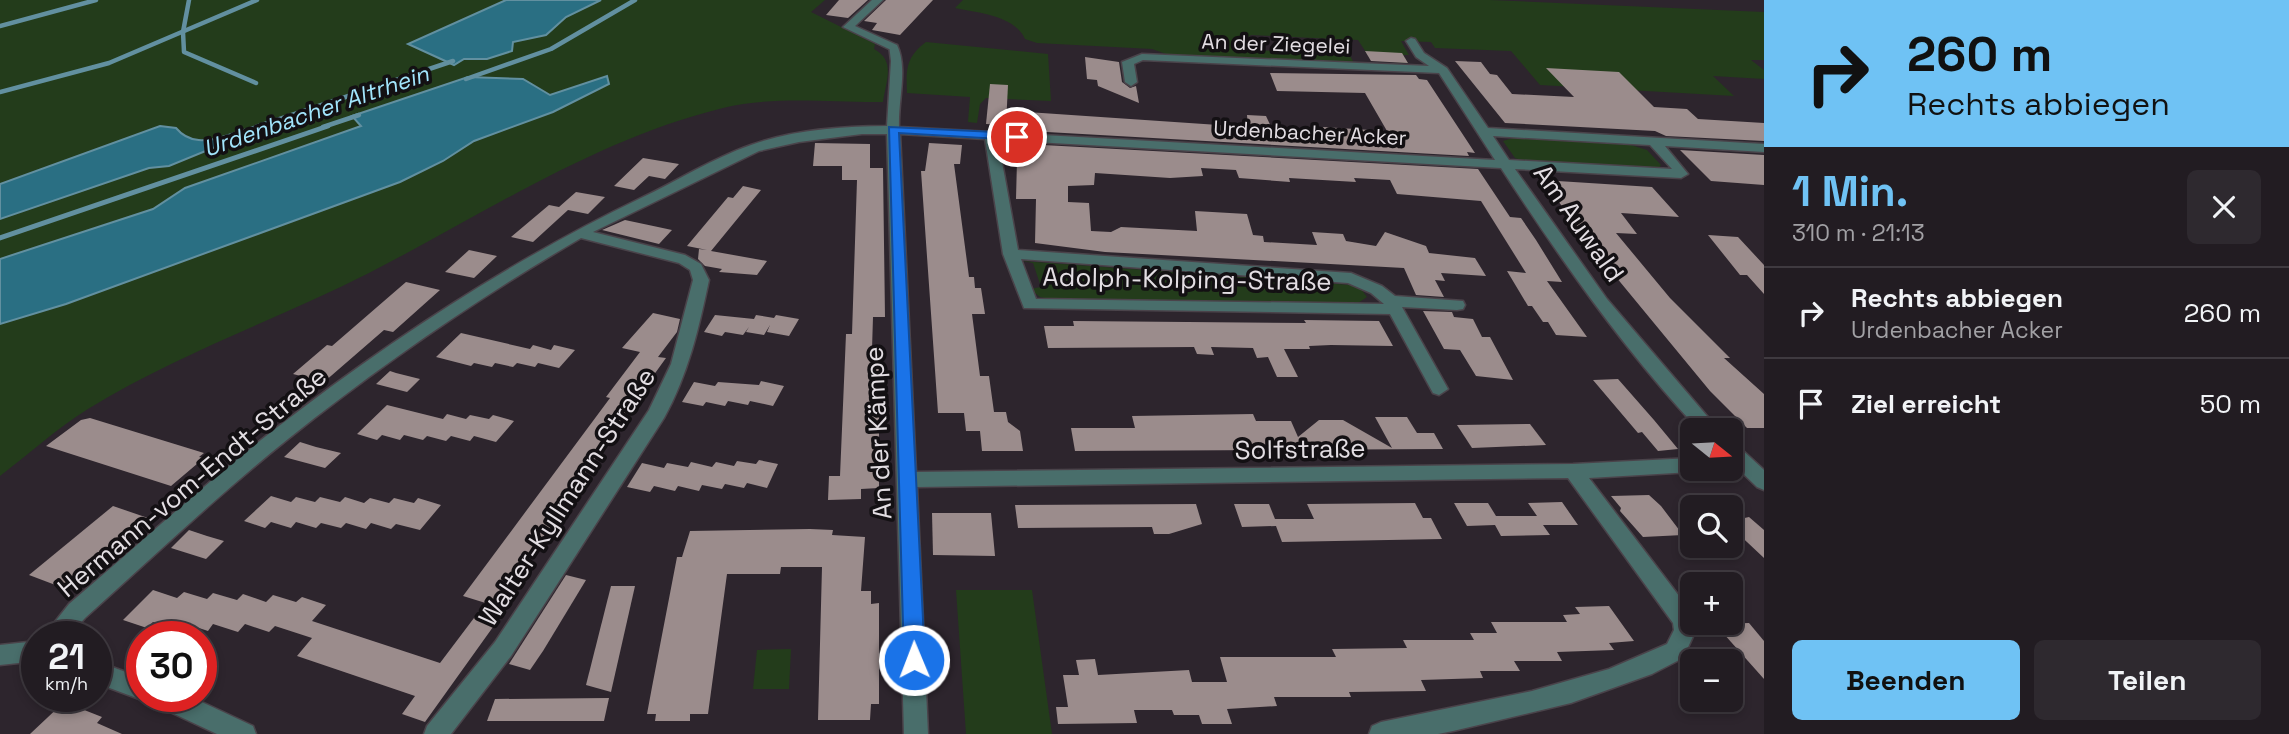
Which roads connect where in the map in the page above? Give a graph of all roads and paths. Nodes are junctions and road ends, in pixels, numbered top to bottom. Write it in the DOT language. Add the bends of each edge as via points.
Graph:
graph roads {
  1 [pos="878,0"];
  2 [pos="1411,41"];
  3 [pos="1443,70"];
  4 [pos="1131,82"];
  5 [pos="893,130"];
  6 [pos="1485,132"];
  7 [pos="991,135"];
  8 [pos="1654,142"];
  9 [pos="1764,148"];
  10 [pos="1507,166"];
  11 [pos="579,233"];
  12 [pos="1011,254"];
  13 [pos="1393,305"];
  14 [pos="1457,305"];
  15 [pos="1439,389"];
  16 [pos="1699,418"];
  17 [pos="1743,465"];
  18 [pos="1680,466"];
  19 [pos="1573,471"];
  20 [pos="909,480"];
  21 [pos="1764,482"];
  22 [pos="68,621"];
  23 [pos="21,653"];
  24 [pos="0,655"];
  25 [pos="197,712"];
  26 [pos="244,734"];
  27 [pos="436,734"];
  28 [pos="916,734"];
  29 [pos="1381,734"];
  1 -- 5 [label="street, An der Kämpe" via="848,27 893,47 897,61"];
  2 -- 3 [label="street, Am Auwald" via="1420,55"];
  3 -- 4 [label="street, An der Ziegelei" via="1142,57 1128,62"];
  3 -- 6 [label="street, Am Auwald"];
  5 -- 7 [label="street, Urdenbacher Acker"];
  5 -- 11 [label="street, Hermann-vom-Endt-Straße" via="862,130 755,148"];
  5 -- 20 [label="street, An der Kämpe"];
  6 -- 8 [label="street"];
  6 -- 10 [label="street, Am Auwald"];
  7 -- 10 [label="street, Urdenbacher Acker"];
  7 -- 12 [label="street, Adolph-Kolping-Straße"];
  8 -- 9 [label="street"];
  8 -- 10 [label="street, Urdenbacher Acker" via="1681,174"];
  10 -- 16 [label="street, Am Auwald" via="1651,368"];
  11 -- 22 [label="street, Hermann-vom-Endt-Straße" via="429,324 287,429"];
  11 -- 27 [label="street, Walter-Kyllmann-Straße" via="675,256 699,271 701,280 683,360 657,413 503,649"];
  12 -- 13 [label="street, Adolph-Kolping-Straße" via="1351,278 1379,290"];
  12 -- 13 [label="street, Adolph-Kolping-Straße" via="1030,304"];
  13 -- 14 [label="street, Adolph-Kolping-Straße"];
  13 -- 15 [label="street, Adolph-Kolping-Straße"];
  17 -- 21 [label="street"];
  18 -- 19 [label="street, Solfstraße"];
  19 -- 20 [label="street, Solfstraße"];
  19 -- 29 [label="street" via="1684,620 1685,630 1675,651 1543,698"];
  20 -- 28 [label="street, An der Kämpe"];
  23 -- 24 [label="street"];
  25 -- 26 [label="street"];
}
